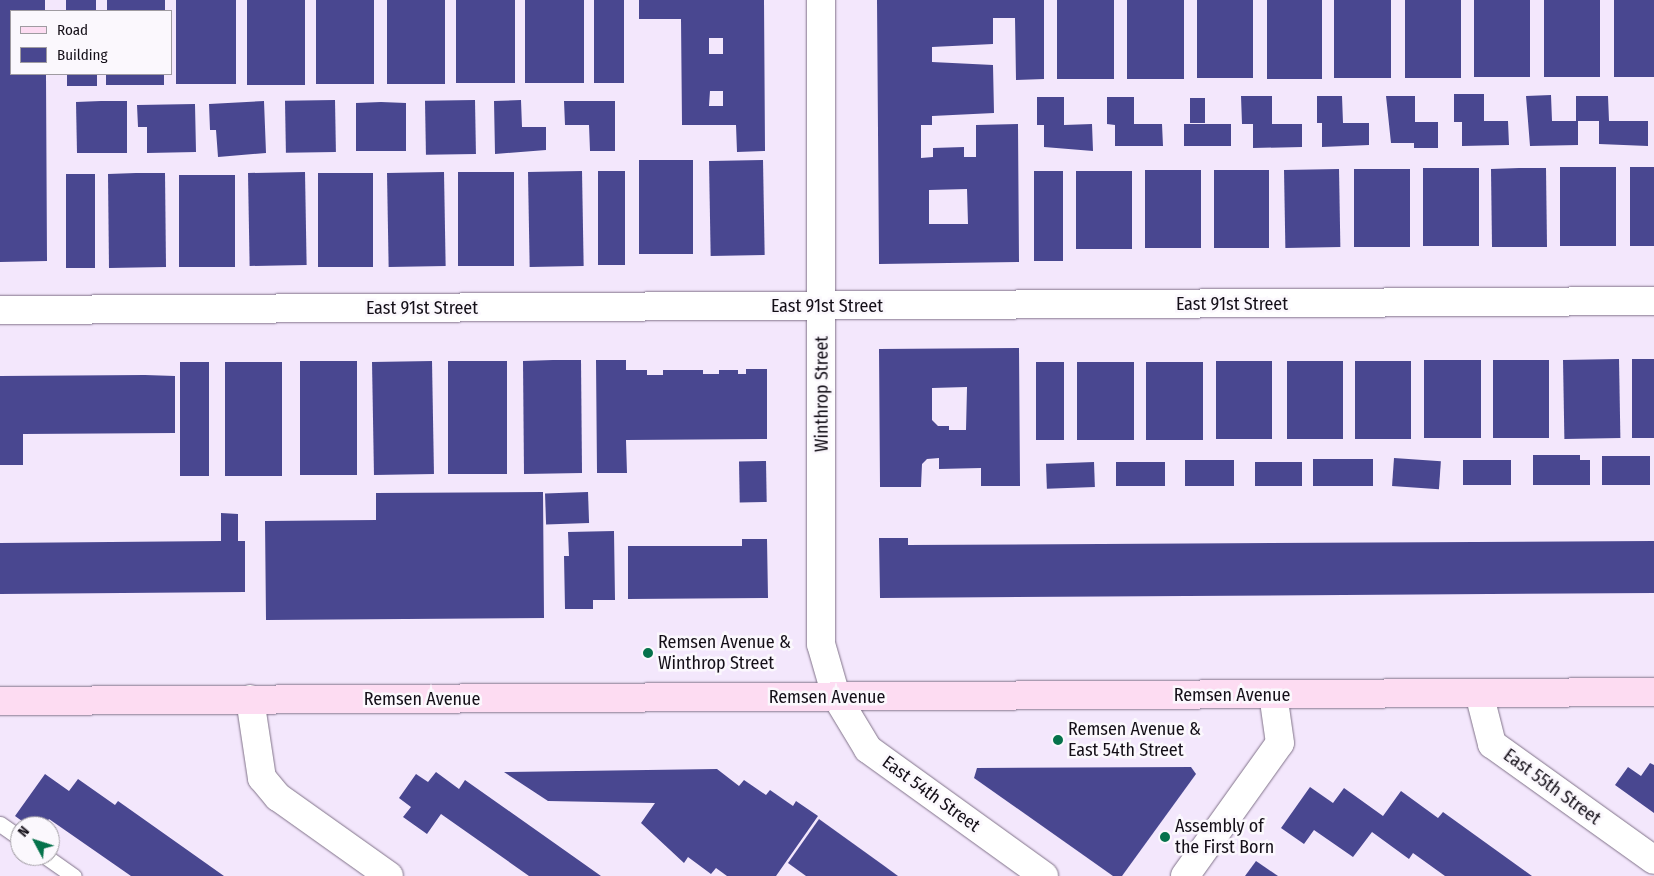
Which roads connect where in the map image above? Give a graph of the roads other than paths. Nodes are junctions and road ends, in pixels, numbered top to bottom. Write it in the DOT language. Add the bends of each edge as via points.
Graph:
graph roads {
  1 [pos="821,0"];
  2 [pos="1654,301"];
  3 [pos="823,306"];
  4 [pos="0,310"];
  5 [pos="1654,692"];
  6 [pos="1479,693"];
  7 [pos="1273,694"];
  8 [pos="836,696"];
  9 [pos="250,699"];
  10 [pos="0,701"];
  11 [pos="1654,860"];
  12 [pos="60,866"];
  13 [pos="74,876"];
  14 [pos="389,876"];
  15 [pos="1044,876"];
  16 [pos="1185,876"];
  1 -- 3 [label="street, Winthrop Street"];
  2 -- 3 [label="street, East 91st Street"];
  3 -- 4 [label="street, East 91st Street"];
  3 -- 8 [label="street, Winthrop Street" via="821,644"];
  5 -- 6 [label="main road, Remsen Avenue"];
  6 -- 7 [label="main road, Remsen Avenue"];
  6 -- 11 [label="street, East 55th Street" via="1492,744"];
  7 -- 8 [label="main road, Remsen Avenue"];
  7 -- 16 [label="street" via="1280,743"];
  8 -- 9 [label="main road, Remsen Avenue"];
  8 -- 15 [label="street, East 54th Street" via="868,749"];
  9 -- 10 [label="main road, Remsen Avenue"];
  9 -- 14 [label="street" via="262,778 278,797"];
  12 -- 13 [label="lane"];
}
